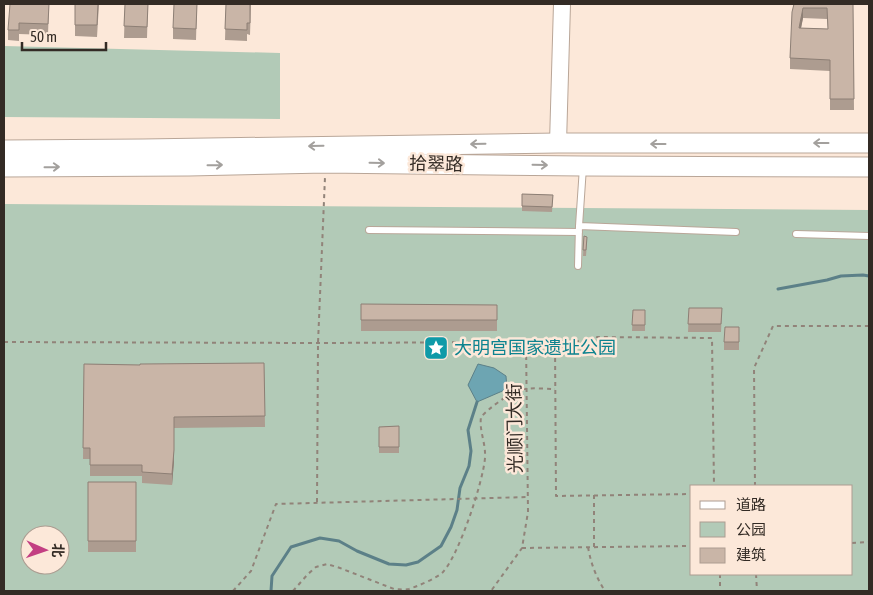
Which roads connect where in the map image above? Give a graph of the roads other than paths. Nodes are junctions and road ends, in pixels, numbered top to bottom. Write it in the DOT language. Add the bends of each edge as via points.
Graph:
graph roads {
  1 [pos="562,4"];
  2 [pos="558,143"];
  3 [pos="869,143"];
  4 [pos="4,150"];
  5 [pos="583,166"];
  6 [pos="4,167"];
  7 [pos="869,167"];
  8 [pos="579,229"];
  9 [pos="369,230"];
  10 [pos="736,232"];
  11 [pos="796,234"];
  12 [pos="869,236"];
  13 [pos="578,266"];
  1 -- 2 [label="street"];
  3 -- 2 [label="main road, 拾翠路, one-way"];
  2 -- 4 [label="main road, 拾翠路, one-way"];
  6 -- 5 [label="main road, 拾翠路, one-way" via="325,163"];
  5 -- 7 [label="main road, 拾翠路"];
  5 -- 8 [label="lane"];
  8 -- 9 [label="lane"];
  8 -- 10 [label="lane"];
  8 -- 13 [label="lane"];
  11 -- 12 [label="lane"];
}
